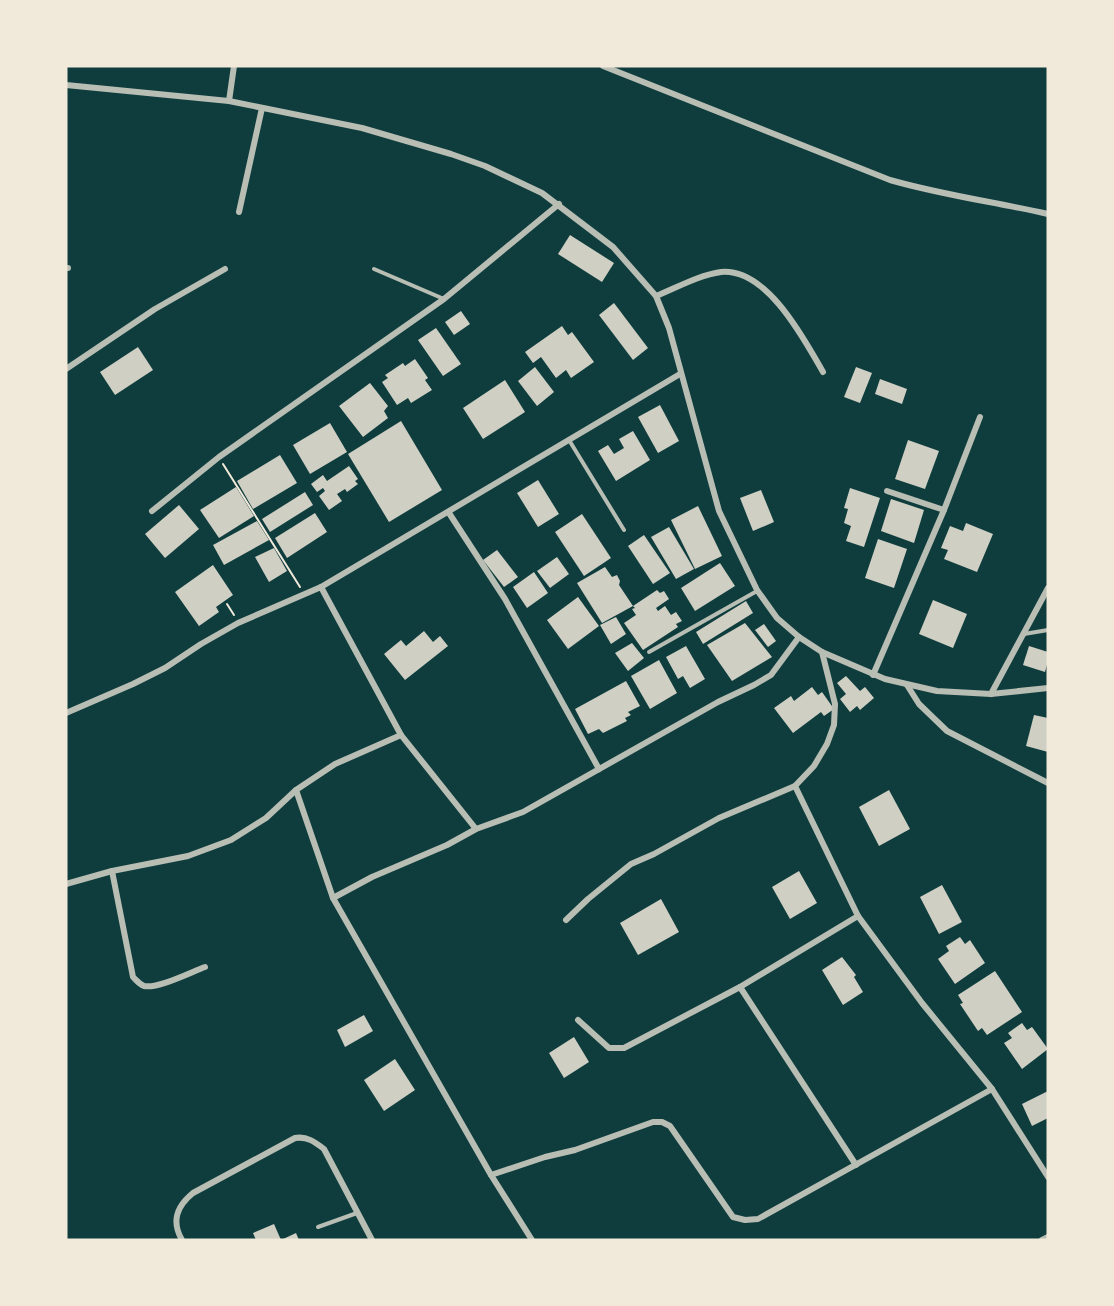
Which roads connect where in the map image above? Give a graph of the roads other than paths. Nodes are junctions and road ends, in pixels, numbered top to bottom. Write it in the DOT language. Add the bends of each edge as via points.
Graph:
graph roads {
  1 [pos="234,66"];
  2 [pos="603,66"];
  3 [pos="66,84"];
  4 [pos="229,101"];
  5 [pos="262,108"];
  6 [pos="559,204"];
  7 [pos="240,212"];
  8 [pos="1048,214"];
  9 [pos="225,269"];
  10 [pos="374,269"];
  11 [pos="656,296"];
  12 [pos="444,298"];
  13 [pos="66,369"];
  14 [pos="823,372"];
  15 [pos="680,374"];
  16 [pos="980,417"];
  17 [pos="569,440"];
  18 [pos="887,491"];
  19 [pos="944,510"];
  20 [pos="152,511"];
  21 [pos="448,513"];
  22 [pos="624,530"];
  23 [pos="321,587"];
  24 [pos="1048,588"];
  25 [pos="757,590"];
  26 [pos="1048,630"];
  27 [pos="1023,634"];
  28 [pos="799,637"];
  29 [pos="649,652"];
  30 [pos="822,652"];
  31 [pos="873,675"];
  32 [pos="908,685"];
  33 [pos="1048,688"];
  34 [pos="991,694"];
  35 [pos="66,713"];
  36 [pos="401,735"];
  37 [pos="599,769"];
  38 [pos="1048,783"];
  39 [pos="795,786"];
  40 [pos="296,790"];
  41 [pos="476,829"];
  42 [pos="112,871"];
  43 [pos="66,884"];
  44 [pos="333,898"];
  45 [pos="858,916"];
  46 [pos="566,920"];
  47 [pos="205,967"];
  48 [pos="740,987"];
  49 [pos="578,1020"];
  50 [pos="992,1089"];
  51 [pos="856,1165"];
  52 [pos="491,1175"];
  53 [pos="1048,1177"];
  54 [pos="357,1213"];
  55 [pos="318,1227"];
  56 [pos="1048,1237"];
  57 [pos="182,1240"];
  58 [pos="372,1240"];
  59 [pos="532,1240"];
  60 [pos="1042,1240"];
  1 -- 4 [label="street"];
  2 -- 8 [label="street" via="890,180"];
  3 -- 4 [label="street"];
  4 -- 5 [label="street"];
  5 -- 6 [label="street" via="371,130 451,154 512,178"];
  5 -- 7 [label="street"];
  6 -- 11 [label="street" via="613,247"];
  6 -- 12 [label="street"];
  9 -- 13 [label="street" via="155,309"];
  10 -- 12 [label="lane"];
  11 -- 14 [label="street" via="712,274 736,273 745,277 783,309"];
  11 -- 15 [label="street" via="669,328"];
  12 -- 20 [label="street" via="219,457"];
  15 -- 17 [label="street"];
  15 -- 25 [label="street" via="719,511"];
  16 -- 19 [label="street"];
  17 -- 21 [label="street"];
  17 -- 22 [label="lane"];
  18 -- 19 [label="street"];
  19 -- 31 [label="street"];
  21 -- 23 [label="street"];
  21 -- 37 [label="street" via="505,599"];
  23 -- 35 [label="street" via="238,623 165,668"];
  23 -- 36 [label="street"];
  24 -- 27 [label="street"];
  25 -- 28 [label="street" via="777,618"];
  25 -- 29 [label="lane"];
  26 -- 27 [label="lane"];
  27 -- 34 [label="street"];
  28 -- 30 [label="street"];
  28 -- 37 [label="street" via="771,675"];
  30 -- 31 [label="street"];
  30 -- 39 [label="street" via="835,704 834,725 814,766"];
  31 -- 32 [label="street"];
  32 -- 34 [label="street"];
  32 -- 38 [label="street" via="919,704 947,731"];
  33 -- 34 [label="street"];
  36 -- 40 [label="street" via="335,764"];
  36 -- 41 [label="street"];
  37 -- 41 [label="street" via="523,812"];
  39 -- 45 [label="street"];
  39 -- 46 [label="street" via="719,818 631,864"];
  40 -- 42 [label="street" via="266,818 231,840 188,856"];
  40 -- 44 [label="street"];
  41 -- 44 [label="street"];
  42 -- 43 [label="street"];
  42 -- 47 [label="street" via="133,977 138,983 155,985"];
  44 -- 52 [label="street"];
  45 -- 48 [label="street"];
  45 -- 50 [label="street"];
  48 -- 49 [label="street" via="624,1048 609,1048"];
  48 -- 51 [label="street"];
  50 -- 51 [label="street"];
  50 -- 53 [label="street"];
  51 -- 52 [label="street" via="758,1219 745,1220 733,1217 670,1126 662,1122"];
  52 -- 59 [label="street"];
  54 -- 55 [label="lane"];
  54 -- 57 [label="street" via="324,1149 314,1141 295,1138 184,1201 176,1221"];
  54 -- 58 [label="street"];
  56 -- 60 [label="street"];
}
